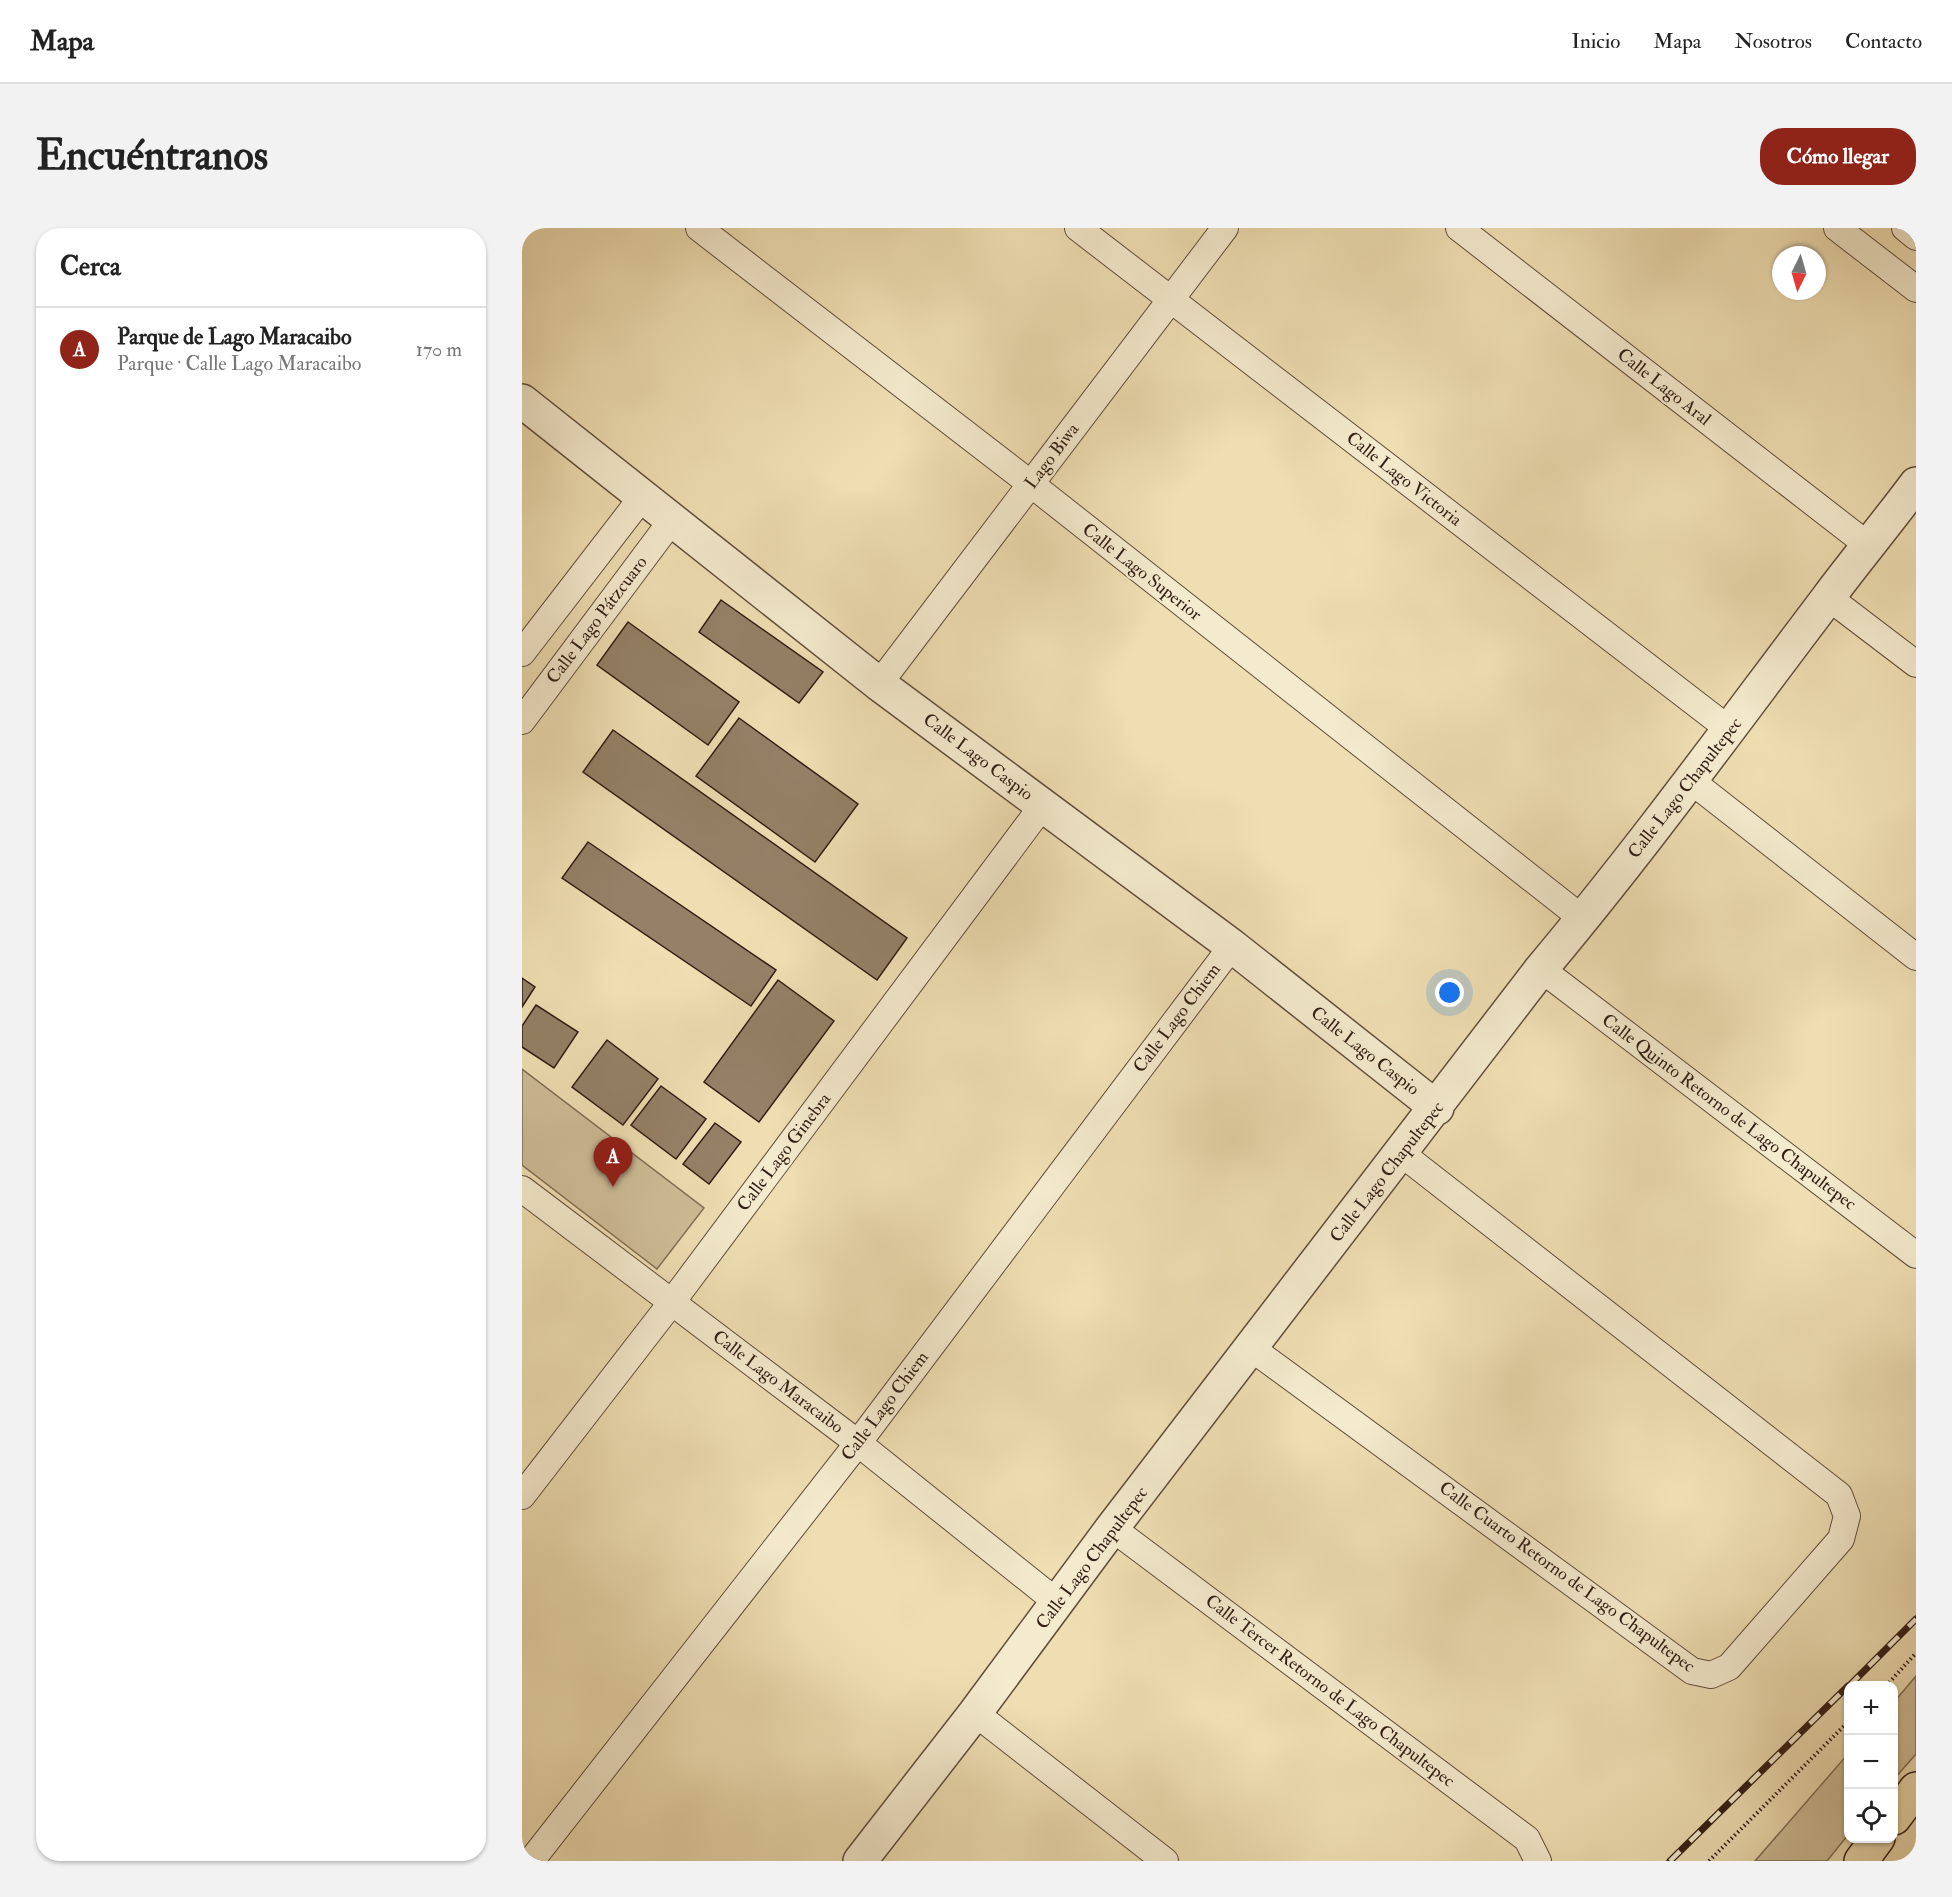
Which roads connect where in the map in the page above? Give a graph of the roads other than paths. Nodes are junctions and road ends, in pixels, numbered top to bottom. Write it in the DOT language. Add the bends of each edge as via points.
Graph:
graph roads {
  1 [pos="699,228"];
  2 [pos="1078,228"];
  3 [pos="1225,228"];
  4 [pos="1459,228"];
  5 [pos="1837,228"];
  6 [pos="1905,228"];
  7 [pos="1916,237"];
  8 [pos="1916,289"];
  9 [pos="1171,299"];
  10 [pos="522,401"];
  11 [pos="1031,484"];
  12 [pos="1916,484"];
  13 [pos="643,496"];
  14 [pos="672,520"];
  15 [pos="1869,546"];
  16 [pos="1828,597"];
  17 [pos="522,653"];
  18 [pos="1916,664"];
  19 [pos="879,684"];
  20 [pos="525,711"];
  21 [pos="1730,730"];
  22 [pos="1690,780"];
  23 [pos="1043,805"];
  24 [pos="1583,919"];
  25 [pos="1232,946"];
  26 [pos="1916,957"];
  27 [pos="1541,969"];
  28 [pos="1437,1107"];
  29 [pos="1402,1154"];
  30 [pos="522,1189"];
  31 [pos="1916,1254"];
  32 [pos="672,1302"];
  33 [pos="1251,1348"];
  34 [pos="858,1443"];
  35 [pos="522,1496"];
  36 [pos="1112,1528"];
  37 [pos="1058,1603"];
  38 [pos="975,1713"];
  39 [pos="1916,1789"];
  40 [pos="1898,1812"];
  41 [pos="1875,1843"];
  42 [pos="531,1861"];
  43 [pos="860,1861"];
  44 [pos="1165,1861"];
  45 [pos="1538,1861"];
  46 [pos="1861,1861"];
  1 -- 11 [label="street, Calle Lago Superior"];
  2 -- 9 [label="street, Calle Lago Victoria"];
  3 -- 9 [label="street, Lago Biwa"];
  4 -- 15 [label="street, Calle Lago Aral"];
  5 -- 8 [label="street"];
  6 -- 7 [label="street"];
  9 -- 11 [label="street, Lago Biwa"];
  9 -- 21 [label="street, Calle Lago Victoria"];
  10 -- 13 [label="street, Calle Lago Caspio"];
  11 -- 19 [label="street, Lago Biwa"];
  11 -- 24 [label="street, Calle Lago Superior"];
  12 -- 15 [label="street, Calle Lago Chapultepec"];
  13 -- 14 [label="street, Calle Lago Caspio"];
  13 -- 17 [label="street"];
  14 -- 19 [label="street, Calle Lago Caspio"];
  14 -- 20 [label="street, Calle Lago Pátzcuaro"];
  15 -- 16 [label="street, Calle Lago Chapultepec"];
  16 -- 18 [label="street"];
  16 -- 21 [label="street, Calle Lago Chapultepec"];
  19 -- 23 [label="street, Calle Lago Caspio"];
  21 -- 22 [label="street, Calle Lago Chapultepec"];
  22 -- 24 [label="street, Calle Lago Chapultepec"];
  22 -- 26 [label="street"];
  23 -- 25 [label="street, Calle Lago Caspio"];
  23 -- 32 [label="street, Calle Lago Ginebra"];
  24 -- 27 [label="street, Calle Lago Chapultepec"];
  25 -- 28 [label="street, Calle Lago Caspio"];
  25 -- 34 [label="street, Calle Lago Chiem"];
  27 -- 28 [label="street, Calle Lago Chapultepec"];
  27 -- 31 [label="street, Calle Quinto Retorno de Lago Chapultepec"];
  28 -- 29 [label="street, Calle Lago Chapultepec"];
  29 -- 33 [label="street, Calle Lago Chapultepec"];
  29 -- 33 [label="street, Calle Cuarto Retorno de Lago Chapultepec" via="1839,1495 1847,1516 1841,1539 1729,1667 1711,1675 1692,1671"];
  30 -- 32 [label="street, Calle Lago Maracaibo"];
  32 -- 34 [label="street, Calle Lago Maracaibo"];
  32 -- 35 [label="street, Calle Lago Ginebra"];
  33 -- 36 [label="street, Calle Lago Chapultepec"];
  34 -- 37 [label="street, Calle Lago Maracaibo"];
  34 -- 42 [label="street, Calle Lago Chiem"];
  36 -- 37 [label="street, Calle Lago Chapultepec"];
  36 -- 45 [label="street, Calle Tercer Retorno de Lago Chapultepec" via="1527,1839"];
  37 -- 38 [label="street, Calle Lago Chapultepec"];
  38 -- 43 [label="street, Calle Lago Chapultepec"];
  38 -- 44 [label="street"];
  39 -- 40 [label="highway"];
  41 -- 46 [label="highway"];
}
